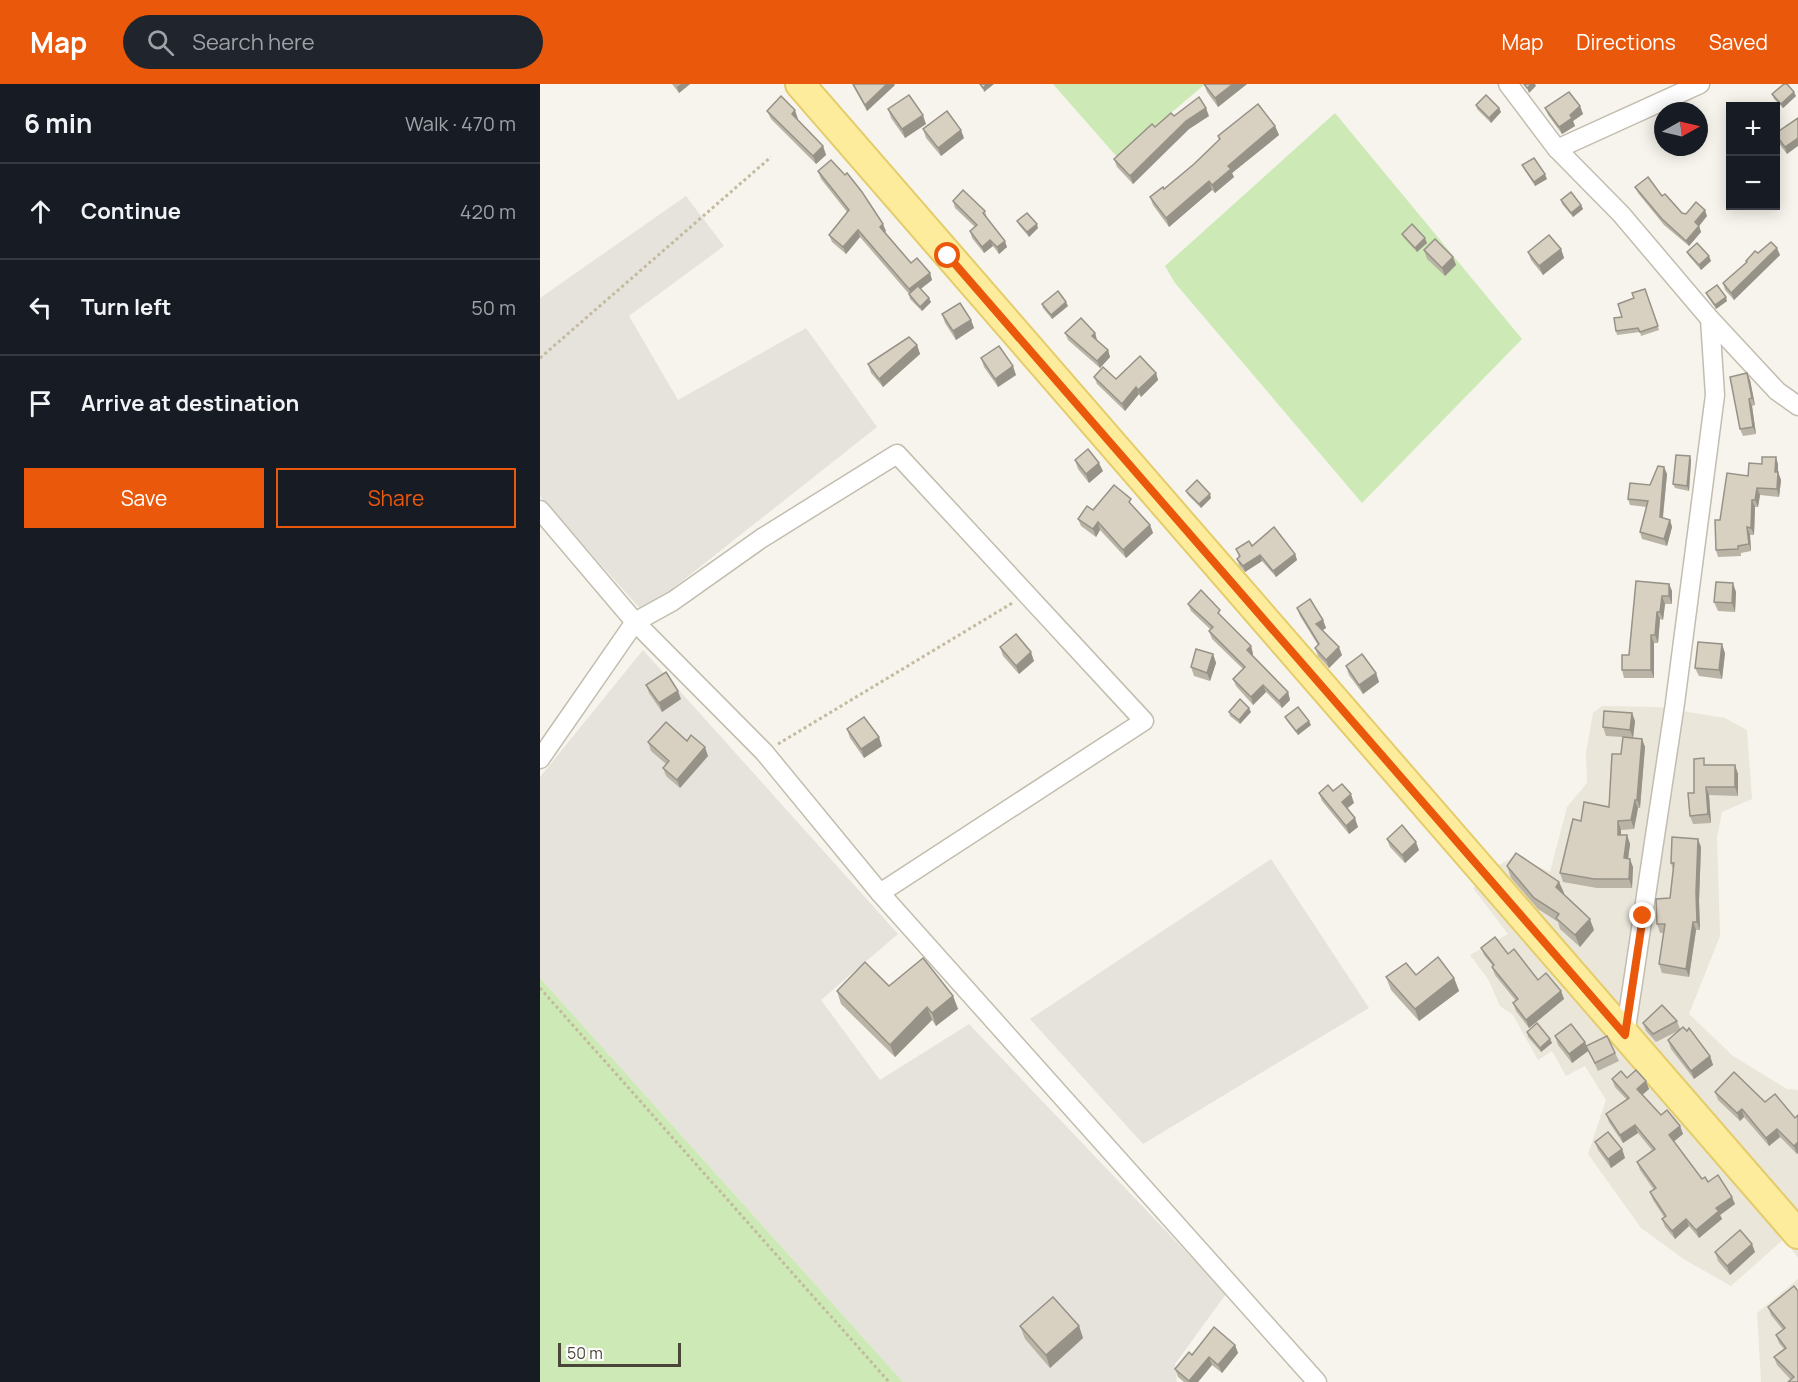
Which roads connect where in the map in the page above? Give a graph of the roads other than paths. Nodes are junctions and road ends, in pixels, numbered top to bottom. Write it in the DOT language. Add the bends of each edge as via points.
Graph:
graph roads {
  1 [pos="800,84"];
  2 [pos="1508,84"];
  3 [pos="1700,84"];
  4 [pos="1557,149"];
  5 [pos="1710,319"];
  6 [pos="1798,406"];
  7 [pos="540,510"];
  8 [pos="635,621"];
  9 [pos="540,759"];
  10 [pos="880,893"];
  11 [pos="1625,1035"];
  12 [pos="1798,1234"];
  13 [pos="1317,1382"];
  1 -- 11 [label="main road"];
  2 -- 4 [label="street"];
  3 -- 4 [label="street"];
  4 -- 5 [label="street" via="1622,213"];
  5 -- 6 [label="street" via="1777,391"];
  5 -- 11 [label="street" via="1713,407 1676,703"];
  7 -- 8 [label="street"];
  8 -- 9 [label="street"];
  8 -- 10 [label="street" via="764,752"];
  8 -- 10 [label="street" via="673,601 762,538 897,454 1144,721"];
  10 -- 13 [label="street"];
  11 -- 12 [label="main road"];
}
